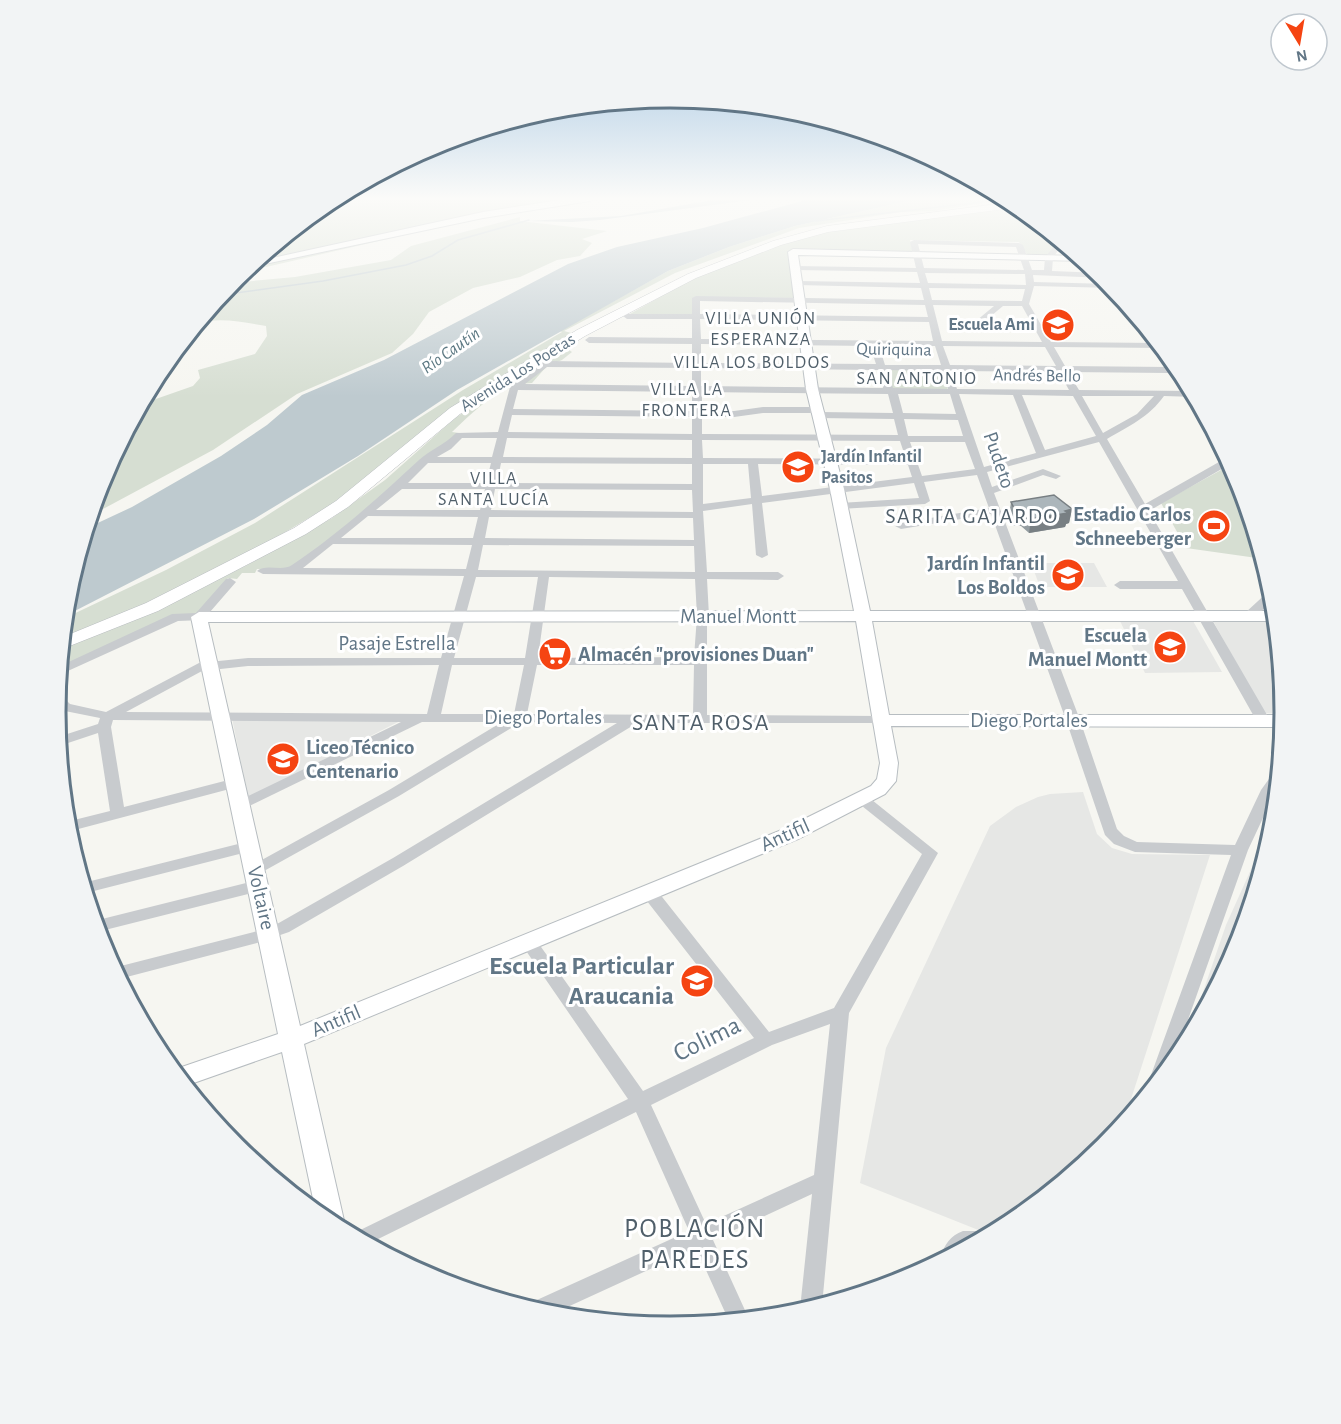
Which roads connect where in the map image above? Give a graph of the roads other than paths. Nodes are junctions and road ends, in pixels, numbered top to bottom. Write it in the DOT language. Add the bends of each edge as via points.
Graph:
graph roads {
  1 [pos="722,264"];
  2 [pos="795,264"];
  3 [pos="920,264"];
  4 [pos="1027,264"];
  5 [pos="1049,264"];
  6 [pos="796,268"];
  7 [pos="921,270"];
  8 [pos="1029,272"];
  9 [pos="1048,273"];
  10 [pos="1087,275"];
  11 [pos="798,283"];
  12 [pos="925,285"];
  13 [pos="1030,286"];
  14 [pos="1099,286"];
  15 [pos="800,300"];
  16 [pos="929,302"];
  17 [pos="1002,303"];
  18 [pos="1025,304"];
  19 [pos="627,316"];
  20 [pos="696,317"];
  21 [pos="802,319"];
  22 [pos="933,320"];
  23 [pos="979,323"];
  24 [pos="589,340"];
  25 [pos="697,341"];
  26 [pos="806,342"];
  27 [pos="874,343"];
  28 [pos="938,344"];
  29 [pos="1049,345"];
  30 [pos="1151,346"];
  31 [pos="697,365"];
  32 [pos="809,366"];
  33 [pos="881,367"];
  34 [pos="946,367"];
  35 [pos="1062,369"];
  36 [pos="1168,370"];
  37 [pos="518,387"];
  38 [pos="697,388"];
  39 [pos="759,389"];
  40 [pos="812,389"];
  41 [pos="890,391"];
  42 [pos="954,391"];
  43 [pos="1016,392"];
  44 [pos="1076,393"];
  45 [pos="1161,394"];
  46 [pos="1184,394"];
  47 [pos="576,400"];
  48 [pos="626,400"];
  49 [pos="763,410"];
  50 [pos="507,412"];
  51 [pos="818,412"];
  52 [pos="697,414"];
  53 [pos="899,416"];
  54 [pos="962,417"];
  55 [pos="501,435"];
  56 [pos="697,437"];
  57 [pos="823,437"];
  58 [pos="904,438"];
  59 [pos="1101,438"];
  60 [pos="969,439"];
  61 [pos="1041,453"];
  62 [pos="424,460"];
  63 [pos="496,460"];
  64 [pos="698,461"];
  65 [pos="753,461"];
  66 [pos="828,461"];
  67 [pos="911,462"];
  68 [pos="1222,465"];
  69 [pos="980,471"];
  70 [pos="1056,476"];
  71 [pos="917,479"];
  72 [pos="399,486"];
  73 [pos="490,486"];
  74 [pos="698,487"];
  75 [pos="837,489"];
  76 [pos="988,492"];
  77 [pos="756,500"];
  78 [pos="840,506"];
  79 [pos="995,510"];
  80 [pos="1142,510"];
  81 [pos="698,511"];
  82 [pos="366,513"];
  83 [pos="484,514"];
  84 [pos="901,526"];
  85 [pos="331,541"];
  86 [pos="478,543"];
  87 [pos="699,543"];
  88 [pos="762,555"];
  89 [pos="263,571"];
  90 [pos="292,571"];
  91 [pos="471,573"];
  92 [pos="544,574"];
  93 [pos="700,576"];
  94 [pos="778,576"];
  95 [pos="230,582"];
  96 [pos="1120,585"];
  97 [pos="1186,585"];
  98 [pos="1264,602"];
  99 [pos="703,616"];
  100 [pos="863,616"];
  101 [pos="1034,616"];
  102 [pos="1204,616"];
  103 [pos="1249,616"];
  104 [pos="1267,616"];
  105 [pos="199,617"];
  106 [pos="457,617"];
  107 [pos="538,617"];
  108 [pos="70,642"];
  109 [pos="700,661"];
  110 [pos="447,662"];
  111 [pos="531,662"];
  112 [pos="210,664"];
  113 [pos="67,668"];
  114 [pos="66,708"];
  115 [pos="221,716"];
  116 [pos="427,717"];
  117 [pos="520,717"];
  118 [pos="635,718"];
  119 [pos="700,718"];
  120 [pos="881,720"];
  121 [pos="1073,720"];
  122 [pos="1263,720"];
  123 [pos="1275,721"];
  124 [pos="106,722"];
  125 [pos="67,738"];
  126 [pos="236,783"];
  127 [pos="1270,787"];
  128 [pos="862,799"];
  129 [pos="241,805"];
  130 [pos="118,814"];
  131 [pos="77,824"];
  132 [pos="250,846"];
  133 [pos="1240,850"];
  134 [pos="257,878"];
  135 [pos="92,886"];
  136 [pos="649,892"];
  137 [pos="105,923"];
  138 [pos="269,933"];
  139 [pos="528,940"];
  140 [pos="124,970"];
  141 [pos="840,1013"];
  142 [pos="292,1039"];
  143 [pos="766,1040"];
  144 [pos="1166,1058"];
  145 [pos="187,1075"];
  146 [pos="640,1101"];
  147 [pos="825,1179"];
  148 [pos="329,1211"];
  149 [pos="366,1235"];
  150 [pos="702,1235"];
  151 [pos="812,1299"];
  152 [pos="550,1304"];
  153 [pos="736,1312"];
  1 -- 108 [label="main road, Avenida Los Poetas" via="581,333 455,411 342,504 300,531 152,607"];
  2 -- 6 [label="street, Antifil"];
  3 -- 7 [label="street, Pudeto"];
  4 -- 8 [label="street"];
  5 -- 9 [label="street"];
  6 -- 7 [label="street"];
  6 -- 11 [label="street, Antifil"];
  7 -- 8 [label="street"];
  7 -- 12 [label="street, Pudeto"];
  8 -- 9 [label="street"];
  8 -- 13 [label="street"];
  9 -- 10 [label="street"];
  11 -- 12 [label="street"];
  11 -- 15 [label="street, Antifil"];
  12 -- 13 [label="street"];
  12 -- 16 [label="street, Pudeto"];
  13 -- 14 [label="street"];
  13 -- 18 [label="street"];
  15 -- 16 [label="street"];
  15 -- 20 [label="street" via="696,298"];
  15 -- 21 [label="street, Antifil"];
  16 -- 17 [label="street"];
  16 -- 22 [label="street, Pudeto"];
  17 -- 18 [label="street"];
  17 -- 23 [label="street"];
  18 -- 29 [label="street"];
  19 -- 20 [label="street"];
  20 -- 21 [label="street"];
  20 -- 25 [label="street"];
  21 -- 22 [label="street"];
  21 -- 26 [label="street, Antifil"];
  22 -- 28 [label="street, Pudeto"];
  24 -- 25 [label="street"];
  25 -- 26 [label="street"];
  25 -- 31 [label="street"];
  26 -- 27 [label="street"];
  26 -- 32 [label="street, Antifil"];
  27 -- 28 [label="street"];
  27 -- 33 [label="street"];
  28 -- 29 [label="street"];
  28 -- 34 [label="street, Pudeto"];
  29 -- 30 [label="street"];
  29 -- 35 [label="street"];
  31 -- 32 [label="street, Quiriquina"];
  31 -- 37 [label="street, Quiriquina" via="548,364"];
  31 -- 38 [label="street"];
  32 -- 33 [label="street, Quiriquina"];
  32 -- 40 [label="street, Antifil"];
  33 -- 34 [label="street, Quiriquina"];
  33 -- 41 [label="street"];
  34 -- 35 [label="street, Quiriquina"];
  34 -- 42 [label="street, Pudeto"];
  35 -- 36 [label="street, Quiriquina"];
  35 -- 44 [label="street"];
  37 -- 47 [label="street, Andrés Bello"];
  37 -- 50 [label="street" via="513,389"];
  38 -- 39 [label="street, Andrés Bello"];
  38 -- 48 [label="street, Andrés Bello"];
  38 -- 52 [label="street"];
  39 -- 40 [label="street, Andrés Bello"];
  39 -- 49 [label="street"];
  40 -- 41 [label="street, Andrés Bello"];
  40 -- 51 [label="street, Antifil"];
  41 -- 42 [label="street, Andrés Bello"];
  41 -- 53 [label="street"];
  42 -- 43 [label="street, Andrés Bello"];
  42 -- 54 [label="street, Pudeto"];
  43 -- 44 [label="street, Andrés Bello"];
  43 -- 61 [label="street"];
  44 -- 45 [label="street, Andrés Bello"];
  44 -- 59 [label="street"];
  45 -- 46 [label="street, Andrés Bello"];
  45 -- 59 [label="street" via="1140,416"];
  47 -- 48 [label="street"];
  47 -- 48 [label="street, Andrés Bello"];
  47 -- 50 [label="street"];
  48 -- 52 [label="street"];
  49 -- 51 [label="street"];
  49 -- 52 [label="street"];
  50 -- 55 [label="street"];
  51 -- 53 [label="street"];
  51 -- 57 [label="street, Antifil"];
  52 -- 56 [label="street"];
  53 -- 54 [label="street"];
  53 -- 58 [label="street"];
  54 -- 60 [label="street, Pudeto"];
  55 -- 56 [label="street"];
  55 -- 62 [label="street" via="459,435"];
  55 -- 63 [label="street"];
  56 -- 57 [label="street"];
  56 -- 64 [label="street"];
  57 -- 58 [label="street"];
  57 -- 66 [label="street, Antifil"];
  58 -- 60 [label="street"];
  58 -- 67 [label="street"];
  59 -- 61 [label="street"];
  59 -- 80 [label="street"];
  60 -- 69 [label="street, Pudeto"];
  61 -- 69 [label="street"];
  62 -- 63 [label="street"];
  62 -- 72 [label="street"];
  63 -- 64 [label="street"];
  63 -- 73 [label="street"];
  64 -- 65 [label="street"];
  64 -- 74 [label="street"];
  65 -- 66 [label="street"];
  65 -- 77 [label="street"];
  66 -- 67 [label="street"];
  66 -- 75 [label="street, Antifil"];
  67 -- 71 [label="street"];
  68 -- 80 [label="street"];
  69 -- 71 [label="street"];
  69 -- 76 [label="street, Pudeto"];
  70 -- 76 [label="street" via="1043,472"];
  71 -- 75 [label="street"];
  71 -- 78 [label="street" via="925,501"];
  72 -- 73 [label="street"];
  72 -- 82 [label="street"];
  73 -- 74 [label="street"];
  73 -- 83 [label="street"];
  74 -- 81 [label="street"];
  75 -- 77 [label="street"];
  75 -- 78 [label="street, Antifil"];
  76 -- 79 [label="street, Pudeto"];
  77 -- 81 [label="street"];
  77 -- 88 [label="street"];
  78 -- 100 [label="street, Antifil"];
  79 -- 84 [label="street"];
  79 -- 101 [label="street, Pudeto"];
  80 -- 97 [label="street"];
  81 -- 83 [label="street"];
  81 -- 87 [label="street"];
  82 -- 83 [label="street"];
  82 -- 85 [label="street"];
  83 -- 86 [label="street"];
  85 -- 86 [label="street"];
  85 -- 90 [label="street"];
  86 -- 87 [label="street"];
  86 -- 91 [label="street"];
  87 -- 93 [label="street"];
  89 -- 90 [label="street"];
  90 -- 91 [label="street"];
  91 -- 92 [label="street"];
  91 -- 106 [label="street"];
  92 -- 93 [label="street"];
  92 -- 107 [label="street"];
  93 -- 94 [label="street"];
  93 -- 99 [label="street"];
  95 -- 105 [label="street"];
  96 -- 97 [label="street"];
  97 -- 102 [label="street"];
  98 -- 103 [label="street"];
  99 -- 100 [label="street, Manuel Montt"];
  99 -- 107 [label="street, Manuel Montt"];
  99 -- 109 [label="street"];
  100 -- 101 [label="street, Manuel Montt"];
  100 -- 120 [label="street, Antifil"];
  101 -- 102 [label="street, Manuel Montt"];
  101 -- 121 [label="street, Pudeto"];
  102 -- 103 [label="street, Manuel Montt"];
  102 -- 122 [label="street"];
  103 -- 104 [label="street, Manuel Montt"];
  105 -- 106 [label="street, Manuel Montt"];
  105 -- 112 [label="street, Voltaire"];
  105 -- 113 [label="street" via="176,617"];
  106 -- 107 [label="street, Manuel Montt"];
  106 -- 110 [label="street"];
  107 -- 111 [label="street"];
  109 -- 111 [label="street, Pasaje Estrella"];
  109 -- 119 [label="street"];
  110 -- 111 [label="street, Pasaje Estrella"];
  110 -- 112 [label="street, Pasaje Estrella"];
  110 -- 116 [label="street"];
  111 -- 117 [label="street"];
  112 -- 115 [label="street, Voltaire"];
  112 -- 124 [label="street, Pasaje Estrella" via="194,669"];
  114 -- 124 [label="street, Diego Portales"];
  115 -- 116 [label="street, Diego Portales"];
  115 -- 124 [label="street, Diego Portales"];
  115 -- 126 [label="street, Voltaire"];
  116 -- 117 [label="street, Diego Portales"];
  116 -- 129 [label="street"];
  117 -- 118 [label="street, Diego Portales"];
  117 -- 134 [label="street"];
  118 -- 119 [label="street, Diego Portales"];
  118 -- 138 [label="street" via="293,924"];
  119 -- 120 [label="street, Diego Portales"];
  120 -- 121 [label="street, Diego Portales"];
  120 -- 128 [label="street, Antifil" via="888,776 878,790"];
  121 -- 122 [label="street, Diego Portales"];
  121 -- 133 [label="street, Pudeto" via="1110,831 1119,840 1135,847"];
  122 -- 123 [label="street, Diego Portales"];
  124 -- 125 [label="street, Diego Portales"];
  124 -- 130 [label="street"];
  126 -- 129 [label="street, Voltaire"];
  126 -- 130 [label="street"];
  127 -- 133 [label="street"];
  128 -- 136 [label="street, Antifil" via="791,834"];
  128 -- 141 [label="street" via="930,853"];
  129 -- 132 [label="street, Voltaire"];
  130 -- 131 [label="street"];
  132 -- 134 [label="street, Voltaire"];
  132 -- 135 [label="street"];
  133 -- 144 [label="street"];
  134 -- 137 [label="street"];
  134 -- 138 [label="street, Voltaire"];
  136 -- 139 [label="street, Antifil"];
  136 -- 143 [label="street"];
  138 -- 140 [label="street"];
  138 -- 142 [label="street, Voltaire"];
  139 -- 142 [label="street, Antifil"];
  139 -- 146 [label="street"];
  141 -- 143 [label="street, Colima"];
  141 -- 147 [label="street"];
  142 -- 145 [label="street, Antifil"];
  142 -- 148 [label="street, Voltaire"];
  143 -- 146 [label="street, Colima"];
  146 -- 149 [label="street, Colima"];
  146 -- 150 [label="street"];
  147 -- 150 [label="street"];
  147 -- 151 [label="street"];
  150 -- 152 [label="street"];
  150 -- 153 [label="street"];
}
